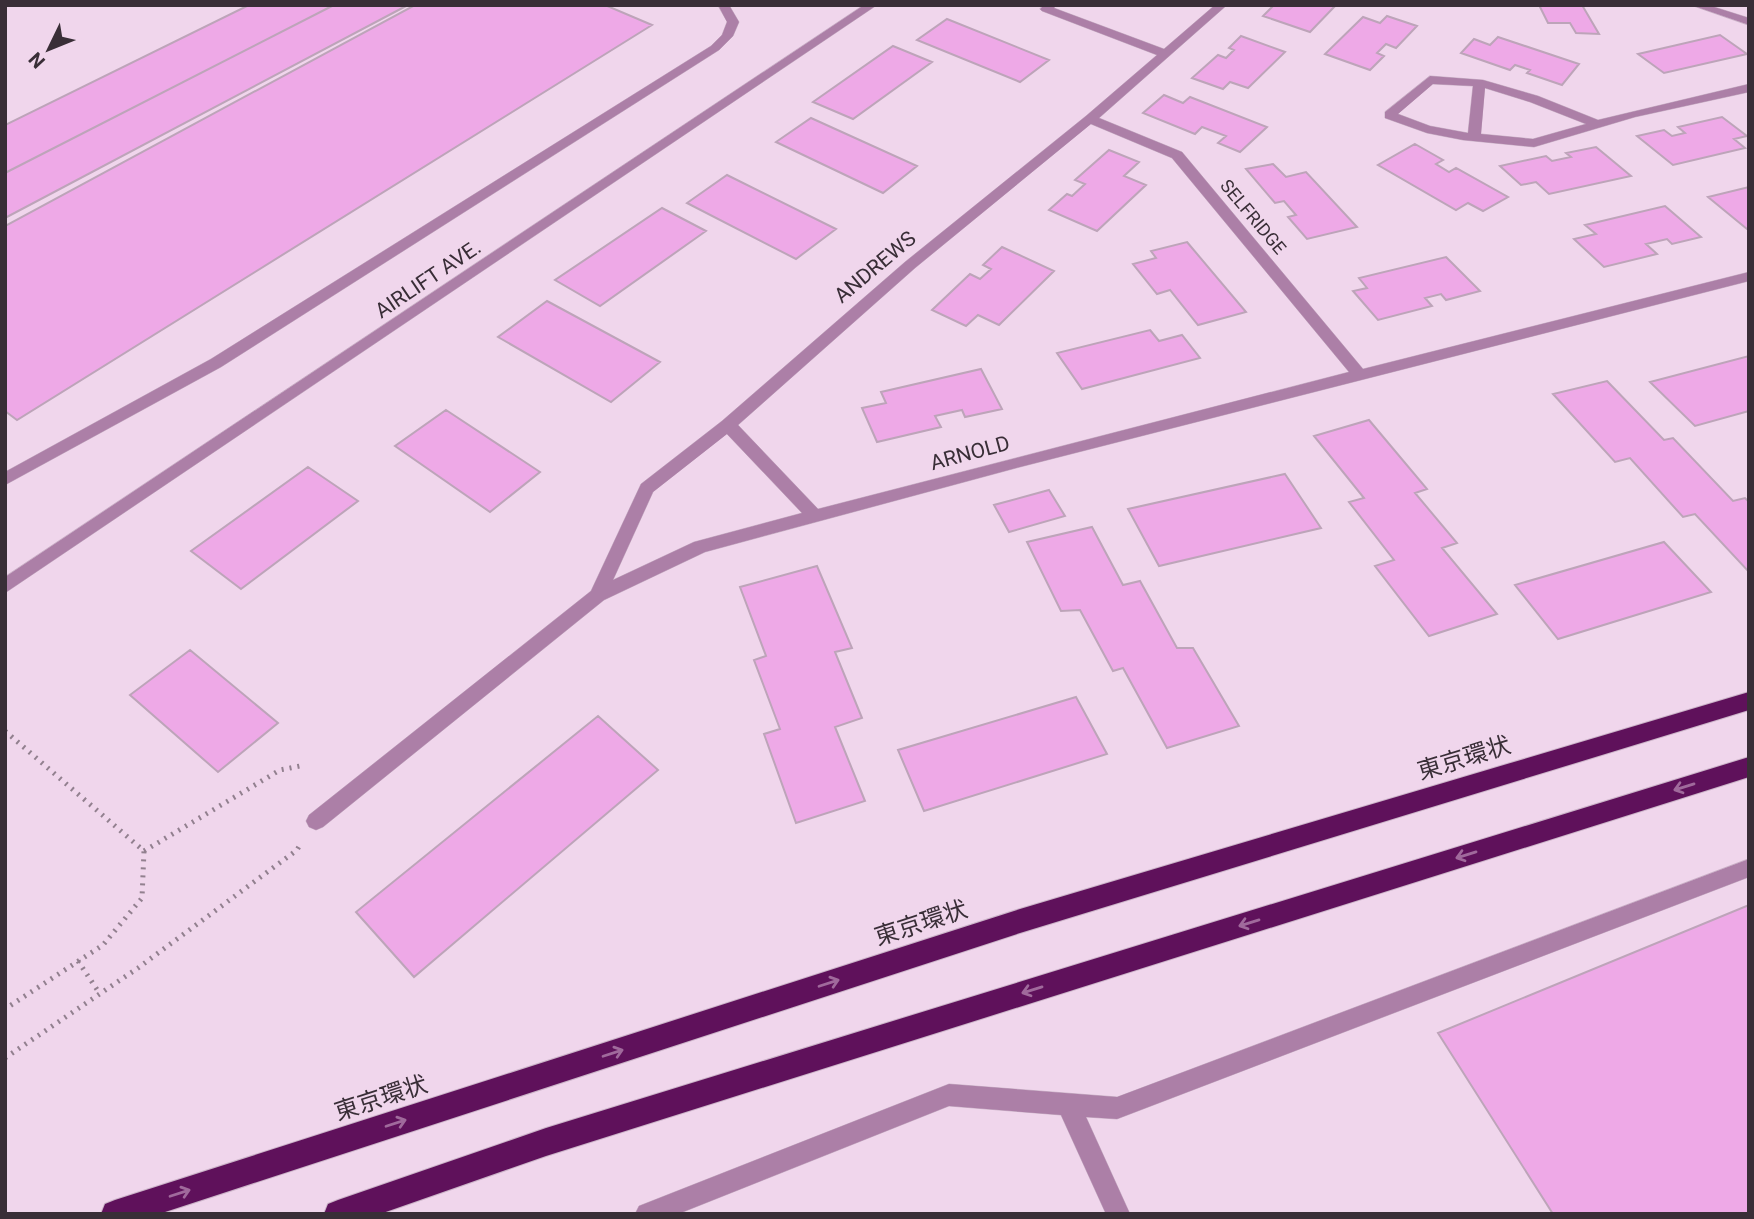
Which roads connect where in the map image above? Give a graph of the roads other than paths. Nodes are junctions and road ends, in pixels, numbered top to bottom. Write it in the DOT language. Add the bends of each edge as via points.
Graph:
graph roads {
  1 [pos="723,5"];
  2 [pos="872,5"];
  3 [pos="1051,5"];
  4 [pos="1222,5"];
  5 [pos="1696,5"];
  6 [pos="1749,22"];
  7 [pos="1166,54"];
  8 [pos="1479,83"];
  9 [pos="1749,88"];
  10 [pos="1090,119"];
  11 [pos="1600,125"];
  12 [pos="1474,137"];
  13 [pos="1749,276"];
  14 [pos="1361,376"];
  15 [pos="728,425"];
  16 [pos="5,480"];
  17 [pos="815,517"];
  18 [pos="5,586"];
  19 [pos="598,595"];
  20 [pos="1749,701"];
  21 [pos="1749,767"];
  22 [pos="316,821"];
  23 [pos="1749,868"];
  24 [pos="1068,1104"];
  25 [pos="115,1214"];
  26 [pos="338,1214"];
  27 [pos="647,1214"];
  28 [pos="1118,1214"];
  1 -- 16 [label="lane" via="733,22 715,48 216,363"];
  2 -- 18 [label="lane, AIRLIFT AVE."];
  3 -- 7 [label="lane" via="1046,9"];
  4 -- 7 [label="lane, ANDREWS"];
  5 -- 6 [label="lane"];
  7 -- 10 [label="lane, ANDREWS"];
  8 -- 11 [label="lane"];
  8 -- 12 [label="lane"];
  8 -- 12 [label="lane" via="1430,80 1389,115 1427,129"];
  9 -- 11 [label="lane"];
  10 -- 14 [label="lane, SELFRIDGE" via="1177,155"];
  10 -- 15 [label="lane, ANDREWS" via="910,265"];
  11 -- 12 [label="lane" via="1534,143"];
  13 -- 14 [label="lane, ARNOLD"];
  14 -- 17 [label="lane, ARNOLD"];
  15 -- 17 [label="lane"];
  15 -- 19 [label="lane, ANDREWS" via="647,488"];
  17 -- 19 [label="lane, ARNOLD" via="700,547"];
  19 -- 22 [label="lane"];
  25 -- 20 [label="highway, 東京環状, one-way" via="1020,920"];
  21 -- 26 [label="highway, one-way" via="546,1142"];
  23 -- 24 [label="lane" via="1117,1108"];
  24 -- 27 [label="lane" via="949,1095"];
  24 -- 28 [label="lane"];
}
